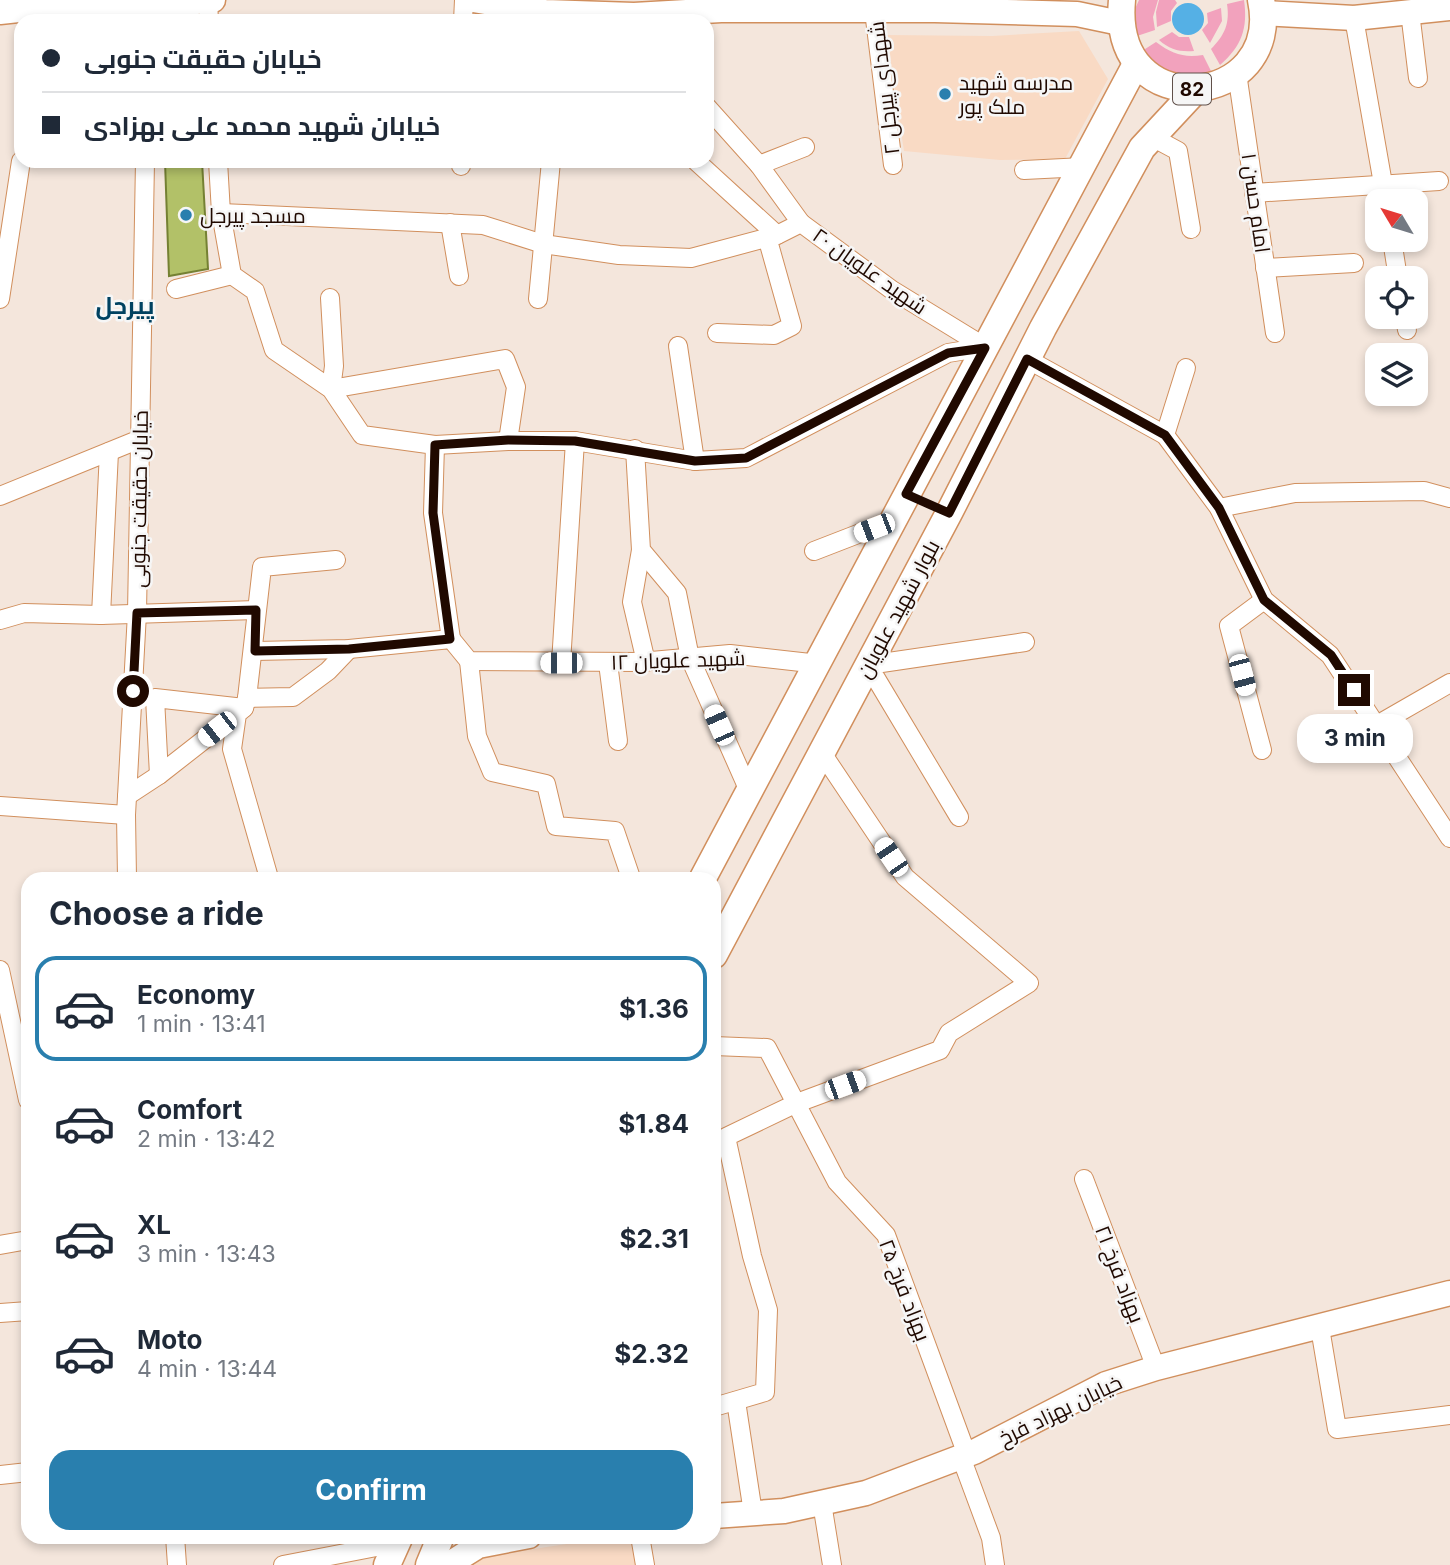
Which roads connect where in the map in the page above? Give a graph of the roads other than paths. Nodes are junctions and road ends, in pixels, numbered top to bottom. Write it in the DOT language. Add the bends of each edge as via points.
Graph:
graph roads {
  1 [pos="213,0"];
  2 [pos="473,0"];
  3 [pos="208,1"];
  4 [pos="42,4"];
  5 [pos="720,5"];
  6 [pos="797,5"];
  7 [pos="934,5"];
  8 [pos="1077,7"];
  9 [pos="1262,7"];
  10 [pos="1418,8"];
  11 [pos="1450,8"];
  12 [pos="147,10"];
  13 [pos="874,11"];
  14 [pos="1121,11"];
  15 [pos="0,12"];
  16 [pos="633,12"];
  17 [pos="71,14"];
  18 [pos="540,14"];
  19 [pos="592,14"];
  20 [pos="1354,18"];
  21 [pos="1136,64"];
  22 [pos="1237,73"];
  23 [pos="1418,78"];
  24 [pos="1196,90"];
  25 [pos="714,115"];
  26 [pos="1152,137"];
  27 [pos="805,147"];
  28 [pos="759,165"];
  29 [pos="893,165"];
  30 [pos="1084,167"];
  31 [pos="21,168"];
  32 [pos="145,168"];
  33 [pos="218,168"];
  34 [pos="550,168"];
  35 [pos="703,168"];
  36 [pos="1024,170"];
  37 [pos="1439,181"];
  38 [pos="1383,189"];
  39 [pos="1402,189"];
  40 [pos="1254,192"];
  41 [pos="1365,193"];
  42 [pos="221,213"];
  43 [pos="450,223"];
  44 [pos="801,223"];
  45 [pos="1191,229"];
  46 [pos="772,236"];
  47 [pos="543,244"];
  48 [pos="1354,263"];
  49 [pos="1265,268"];
  50 [pos="232,275"];
  51 [pos="458,276"];
  52 [pos="176,289"];
  53 [pos="330,298"];
  54 [pos="0,299"];
  55 [pos="538,299"];
  56 [pos="1275,332"];
  57 [pos="717,333"];
  58 [pos="677,346"];
  59 [pos="985,348"];
  60 [pos="1027,359"];
  61 [pos="1186,368"];
  62 [pos="331,389"];
  63 [pos="1165,435"];
  64 [pos="140,439"];
  65 [pos="508,440"];
  66 [pos="575,441"];
  67 [pos="435,445"];
  68 [pos="635,449"];
  69 [pos="109,452"];
  70 [pos="695,461"];
  71 [pos="906,494"];
  72 [pos="0,496"];
  73 [pos="1450,498"];
  74 [pos="1219,508"];
  75 [pos="949,513"];
  76 [pos="894,520"];
  77 [pos="641,550"];
  78 [pos="814,551"];
  79 [pos="336,560"];
  80 [pos="1264,600"];
  81 [pos="256,610"];
  82 [pos="137,613"];
  83 [pos="101,615"];
  84 [pos="0,620"];
  85 [pos="450,639"];
  86 [pos="1025,642"];
  87 [pos="349,649"];
  88 [pos="255,651"];
  89 [pos="690,658"];
  90 [pos="469,661"];
  91 [pos="646,662"];
  92 [pos="561,663"];
  93 [pos="608,663"];
  94 [pos="819,664"];
  95 [pos="868,665"];
  96 [pos="1450,683"];
  97 [pos="243,706"];
  98 [pos="1377,725"];
  99 [pos="618,741"];
  100 [pos="1262,750"];
  101 [pos="822,753"];
  102 [pos="159,775"];
  103 [pos="749,791"];
  104 [pos="127,796"];
  105 [pos="0,806"];
  106 [pos="126,815"];
  107 [pos="959,817"];
  108 [pos="736,818"];
  109 [pos="777,837"];
  110 [pos="1450,838"];
  111 [pos="127,872"];
  112 [pos="267,872"];
  113 [pos="629,872"];
  114 [pos="706,872"];
  115 [pos="721,942"];
  116 [pos="0,970"];
  117 [pos="21,1033"];
  118 [pos="721,1046"];
  119 [pos="797,1103"];
  120 [pos="1084,1179"];
  121 [pos="21,1241"];
  122 [pos="0,1245"];
  123 [pos="1450,1293"];
  124 [pos="21,1312"];
  125 [pos="0,1313"];
  126 [pos="1320,1328"];
  127 [pos="1157,1368"];
  128 [pos="736,1401"];
  129 [pos="721,1405"];
  130 [pos="1450,1415"];
  131 [pos="964,1456"];
  132 [pos="21,1473"];
  133 [pos="0,1475"];
  134 [pos="822,1503"];
  135 [pos="752,1513"];
  136 [pos="721,1515"];
  137 [pos="176,1544"];
  138 [pos="438,1544"];
  139 [pos="480,1544"];
  140 [pos="641,1544"];
  141 [pos="395,1548"];
  142 [pos="177,1565"];
  143 [pos="283,1565"];
  144 [pos="429,1565"];
  145 [pos="448,1565"];
  146 [pos="645,1565"];
  147 [pos="832,1565"];
  148 [pos="995,1565"];
  1 -- 3 [label="street"];
  2 -- 18 [label="street"];
  3 -- 12 [label="street"];
  4 -- 15 [label="street"];
  4 -- 17 [label="street"];
  5 -- 6 [label="street"];
  5 -- 16 [label="street"];
  6 -- 13 [label="street"];
  7 -- 8 [label="street"];
  7 -- 13 [label="street"];
  8 -- 14 [label="street"];
  9 -- 20 [label="street"];
  9 -- 22 [label="main road, 82" via="1261,36"];
  10 -- 11 [label="street"];
  10 -- 20 [label="street"];
  10 -- 23 [label="street"];
  12 -- 17 [label="street"];
  13 -- 29 [label="street, شهدای پیرجل ۲"];
  14 -- 21 [label="main road" via="1125,44"];
  16 -- 19 [label="street"];
  20 -- 38 [label="street"];
  21 -- 24 [label="main road, 82" via="1163,83"];
  21 -- 30 [label="main road, بلوار شهید علویان"];
  22 -- 24 [label="main road, 82" via="1218,85"];
  22 -- 40 [label="street, امام حسن ۱"];
  24 -- 26 [label="main road, بلوار شهید علویان / 82"];
  25 -- 28 [label="street"];
  26 -- 45 [label="street" via="1178,151"];
  26 -- 60 [label="main road, بلوار شهید علویان / 82"];
  27 -- 28 [label="street"];
  28 -- 44 [label="street"];
  30 -- 36 [label="street"];
  30 -- 59 [label="main road, بلوار شهید علویان"];
  31 -- 54 [label="street"];
  32 -- 64 [label="street, خیابان حقیقت جنوبی"];
  33 -- 42 [label="street"];
  34 -- 47 [label="street"];
  35 -- 46 [label="street"];
  37 -- 39 [label="street"];
  40 -- 41 [label="street"];
  40 -- 49 [label="street, امام حسن ۱"];
  42 -- 43 [label="street, شهید علویان ۲۰"];
  42 -- 50 [label="street"];
  43 -- 47 [label="street, شهید علویان ۲۰" via="483,225"];
  43 -- 51 [label="street"];
  44 -- 46 [label="street, شهید علویان ۲۰"];
  44 -- 59 [label="street, شهید علویان ۲۰" via="892,290"];
  46 -- 47 [label="street, شهید علویان ۲۰" via="691,258 619,255"];
  46 -- 57 [label="street" via="792,326 774,335"];
  47 -- 55 [label="street"];
  48 -- 49 [label="street"];
  49 -- 56 [label="street, امام حسن ۱"];
  50 -- 52 [label="street"];
  50 -- 62 [label="street" via="255,291 274,350"];
  53 -- 62 [label="street"];
  58 -- 70 [label="street"];
  59 -- 70 [label="street" via="948,353 746,458"];
  59 -- 71 [label="main road, بلوار شهید علویان"];
  60 -- 63 [label="street"];
  60 -- 75 [label="main road, بلوار شهید علویان / 82"];
  61 -- 63 [label="street"];
  62 -- 65 [label="street" via="505,359 516,387"];
  62 -- 67 [label="street" via="362,435"];
  63 -- 74 [label="street"];
  64 -- 69 [label="street"];
  64 -- 82 [label="street, خیابان حقیقت جنوبی"];
  65 -- 66 [label="street"];
  65 -- 67 [label="street"];
  66 -- 68 [label="street"];
  66 -- 92 [label="street"];
  67 -- 85 [label="street" via="433,513"];
  68 -- 70 [label="street"];
  68 -- 77 [label="street"];
  69 -- 72 [label="street"];
  69 -- 83 [label="street"];
  71 -- 75 [label="main road"];
  71 -- 76 [label="main road, بلوار شهید علویان"];
  73 -- 74 [label="street" via="1424,491 1294,493"];
  74 -- 80 [label="street"];
  75 -- 95 [label="main road, بلوار شهید علویان / 82"];
  76 -- 78 [label="street"];
  76 -- 94 [label="main road, بلوار شهید علویان"];
  77 -- 89 [label="street" via="677,593"];
  77 -- 91 [label="street" via="632,602"];
  79 -- 81 [label="street" via="262,567"];
  80 -- 98 [label="street" via="1331,655"];
  80 -- 100 [label="street" via="1229,625"];
  81 -- 82 [label="street"];
  81 -- 88 [label="street"];
  82 -- 83 [label="street"];
  82 -- 104 [label="street, خیابان حقیقت جنوبی"];
  83 -- 84 [label="street" via="24,613"];
  85 -- 87 [label="street"];
  85 -- 90 [label="street"];
  86 -- 95 [label="street"];
  87 -- 88 [label="street"];
  87 -- 97 [label="street" via="293,696"];
  88 -- 97 [label="street"];
  89 -- 91 [label="street, شهید علویان ۱۲"];
  89 -- 94 [label="street, شهید علویان ۱۲" via="730,654"];
  89 -- 103 [label="street"];
  90 -- 92 [label="street, شهید علویان ۱۲"];
  90 -- 113 [label="street" via="477,736 492,772 546,784 556,826 615,831"];
  91 -- 93 [label="street, شهید علویان ۱۲"];
  92 -- 93 [label="street, شهید علویان ۱۲"];
  93 -- 99 [label="street"];
  94 -- 103 [label="main road, بلوار شهید علویان"];
  95 -- 101 [label="main road, بلوار شهید علویان / 82"];
  95 -- 107 [label="street"];
  96 -- 98 [label="street"];
  97 -- 102 [label="street"];
  97 -- 102 [label="street" via="155,698"];
  97 -- 112 [label="street" via="232,749"];
  98 -- 110 [label="street"];
  101 -- 109 [label="main road, بلوار شهید علویان / 82"];
  101 -- 119 [label="street" via="905,877 1029,983 949,1033 940,1050"];
  102 -- 104 [label="street"];
  103 -- 108 [label="main road, بلوار شهید علویان"];
  104 -- 106 [label="street, خیابان حقیقت جنوبی"];
  105 -- 106 [label="street"];
  106 -- 111 [label="street, خیابان حقیقت جنوبی"];
  108 -- 109 [label="main road"];
  108 -- 114 [label="main road, بلوار شهید علویان"];
  109 -- 115 [label="main road, بلوار شهید علویان / 82"];
  116 -- 117 [label="street"];
  118 -- 119 [label="street, بهزاد فرخ ۲۵" via="767,1048"];
  119 -- 128 [label="street" via="726,1138 768,1310 765,1392"];
  119 -- 131 [label="street, بهزاد فرخ ۲۵" via="837,1182 886,1234"];
  120 -- 127 [label="street, بهزاد فرخ ۲۱"];
  121 -- 122 [label="street"];
  123 -- 126 [label="street, خیابان بهزاد فرخ"];
  124 -- 125 [label="street"];
  126 -- 127 [label="street, خیابان بهزاد فرخ"];
  126 -- 130 [label="street" via="1337,1429"];
  127 -- 131 [label="street, خیابان بهزاد فرخ" via="1107,1384"];
  128 -- 129 [label="street"];
  128 -- 135 [label="street"];
  131 -- 134 [label="street, خیابان بهزاد فرخ" via="866,1493"];
  131 -- 148 [label="street, بهزاد فرخ ۲۵" via="991,1538"];
  132 -- 133 [label="street"];
  134 -- 135 [label="street, خیابان بهزاد فرخ"];
  134 -- 147 [label="street"];
  135 -- 136 [label="street, خیابان بهزاد فرخ"];
  137 -- 142 [label="street"];
  138 -- 144 [label="main road"];
  139 -- 145 [label="street"];
  140 -- 146 [label="street"];
  141 -- 143 [label="street"];
}
